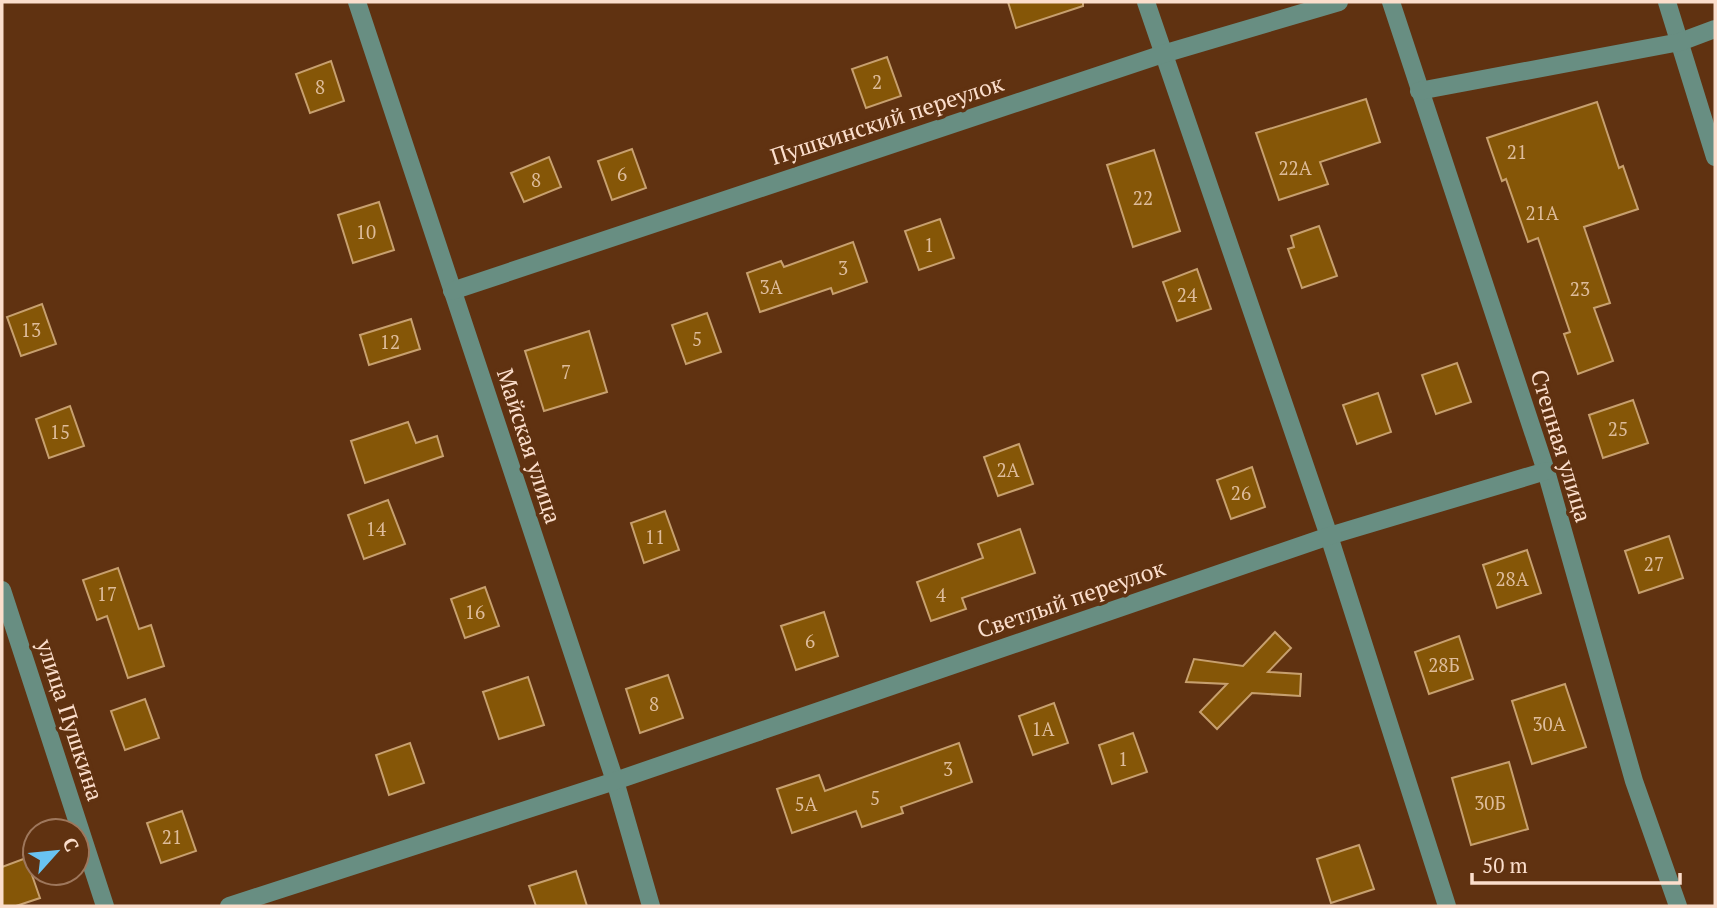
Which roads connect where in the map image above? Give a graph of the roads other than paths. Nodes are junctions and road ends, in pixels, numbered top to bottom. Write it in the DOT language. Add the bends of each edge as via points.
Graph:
graph roads {
  1 [pos="357,2"];
  2 [pos="1146,2"];
  3 [pos="1339,2"];
  4 [pos="1391,2"];
  5 [pos="1667,2"];
  6 [pos="1715,29"];
  7 [pos="1680,41"];
  8 [pos="1163,54"];
  9 [pos="1419,91"];
  10 [pos="1715,157"];
  11 [pos="452,291"];
  12 [pos="1546,471"];
  13 [pos="1329,536"];
  14 [pos="2,590"];
  15 [pos="615,781"];
  16 [pos="105,906"];
  17 [pos="229,906"];
  18 [pos="652,906"];
  19 [pos="1447,906"];
  20 [pos="1678,906"];
  1 -- 11 [label="street, Майская улица"];
  2 -- 8 [label="street"];
  3 -- 8 [label="street, Пушкинский переулок"];
  4 -- 9 [label="street, Степная улица"];
  5 -- 7 [label="street"];
  6 -- 7 [label="street"];
  7 -- 9 [label="street"];
  7 -- 10 [label="street"];
  8 -- 11 [label="street, Пушкинский переулок"];
  8 -- 13 [label="street"];
  9 -- 12 [label="street, Степная улица"];
  11 -- 15 [label="street, Майская улица"];
  12 -- 13 [label="street, Светлый переулок"];
  12 -- 20 [label="street, Степная улица" via="1634,781"];
  13 -- 15 [label="street, Светлый переулок"];
  13 -- 19 [label="street"];
  14 -- 16 [label="street, улица Пушкина"];
  15 -- 17 [label="street, Светлый переулок"];
  15 -- 18 [label="street, Майская улица"];
}
